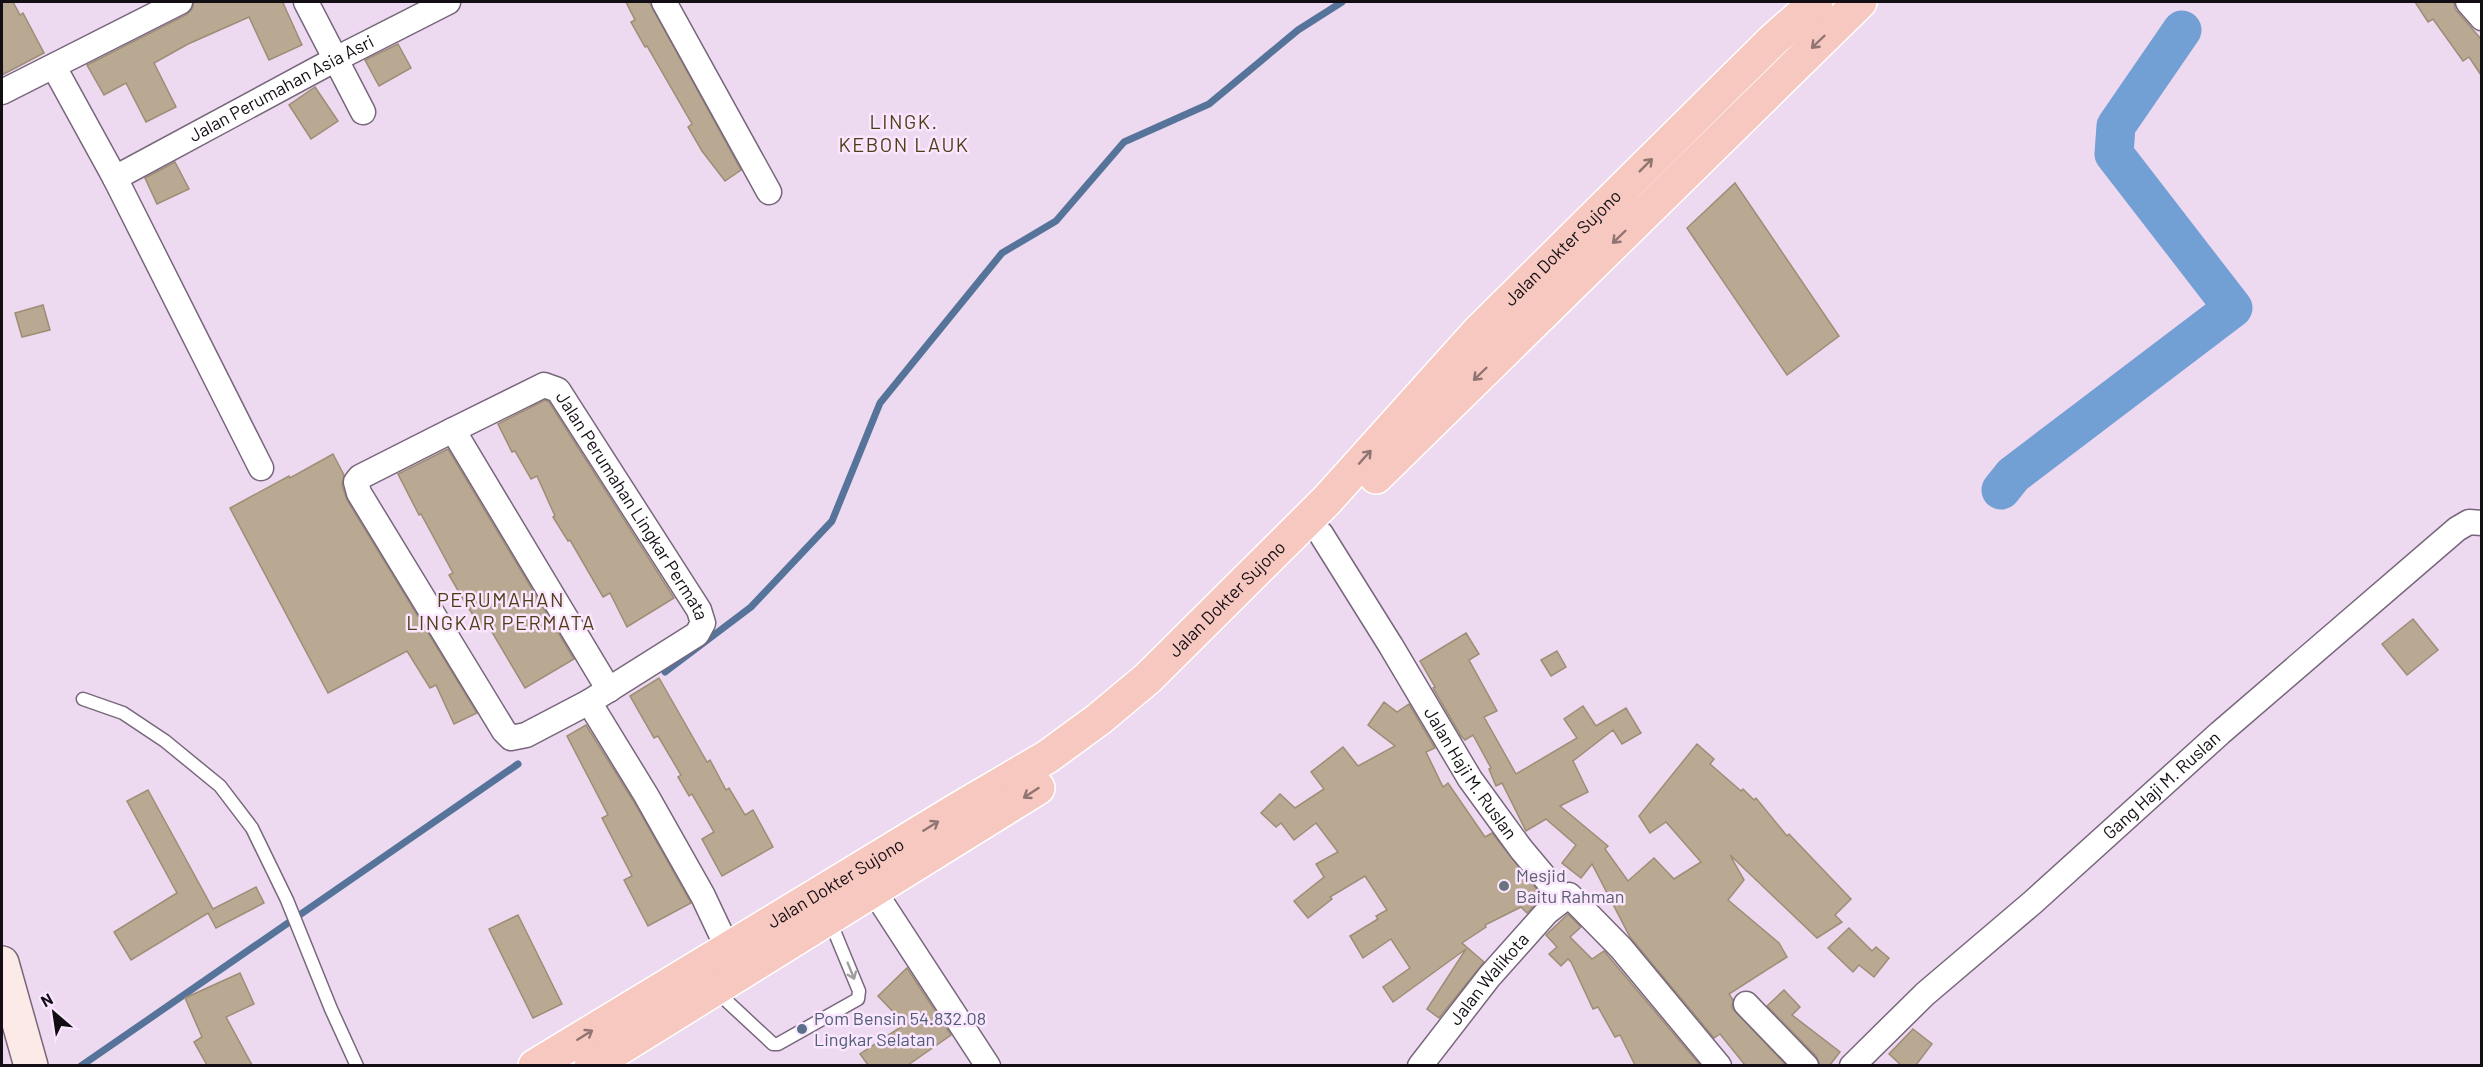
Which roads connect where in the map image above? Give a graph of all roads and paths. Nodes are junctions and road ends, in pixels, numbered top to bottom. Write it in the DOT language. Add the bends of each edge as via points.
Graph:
graph roads {
  1 [pos="180,2"];
  2 [pos="306,2"];
  3 [pos="448,2"];
  4 [pos="664,2"];
  5 [pos="1816,2"];
  6 [pos="1860,2"];
  7 [pos="334,60"];
  8 [pos="54,67"];
  9 [pos="2,92"];
  10 [pos="363,112"];
  11 [pos="115,177"];
  12 [pos="770,192"];
  13 [pos="453,430"];
  14 [pos="261,468"];
  15 [pos="2481,523"];
  16 [pos="1321,534"];
  17 [pos="599,696"];
  18 [pos="83,699"];
  19 [pos="1053,766"];
  20 [pos="874,891"];
  21 [pos="1563,899"];
  22 [pos="829,917"];
  23 [pos="728,949"];
  24 [pos="2,963"];
  25 [pos="714,988"];
  26 [pos="1746,1004"];
  27 [pos="1857,1064"];
  28 [pos="31,1065"];
  29 [pos="357,1065"];
  30 [pos="535,1065"];
  31 [pos="591,1065"];
  32 [pos="988,1065"];
  33 [pos="1420,1065"];
  34 [pos="1719,1065"];
  35 [pos="1806,1065"];
  1 -- 8 [label="street"];
  2 -- 7 [label="street"];
  3 -- 7 [label="street, Jalan Perumahan Asia Asri"];
  4 -- 12 [label="street"];
  19 -- 5 [label="highway, Jalan Dokter Sujono, one-way" via="1099,719 1148,678 1327,500 1478,332"];
  6 -- 16 [label="highway, one-way"];
  7 -- 10 [label="street"];
  7 -- 11 [label="street, Jalan Perumahan Asia Asri"];
  8 -- 9 [label="street"];
  8 -- 11 [label="street"];
  11 -- 14 [label="street"];
  13 -- 17 [label="street"];
  13 -- 17 [label="street, Jalan Perumahan Lingkar Permata" via="360,477 359,493 508,736 526,735"];
  13 -- 17 [label="street, Jalan Perumahan Lingkar Permata" via="544,385 558,390 699,609 704,623 697,634"];
  15 -- 27 [label="street, Gang Haji M. Ruslan" via="2469,522 2457,530 2342,627 1925,994"];
  16 -- 19 [label="highway" via="1198,656 1120,725"];
  16 -- 21 [label="street, Jalan Haji M. Ruslan" via="1470,779"];
  17 -- 23 [label="street" via="608,730 692,876"];
  18 -- 29 [label="lane" via="123,713 165,741 220,786 252,828"];
  19 -- 20 [label="highway, one-way"];
  23 -- 19 [label="highway, Jalan Dokter Sujono, one-way"];
  20 -- 22 [label="highway"];
  20 -- 32 [label="street"];
  21 -- 33 [label="street, Jalan Walikota" via="1546,912 1489,977"];
  21 -- 34 [label="street, Jalan Haji M. Ruslan" via="1569,895 1602,926"];
  22 -- 25 [label="highway"];
  22 -- 25 [label="lane, one-way" via="859,991 858,999 773,1044"];
  30 -- 23 [label="highway, Jalan Dokter Sujono, one-way"];
  24 -- 28 [label="main road"];
  25 -- 31 [label="highway"];
  26 -- 35 [label="street"];
}
